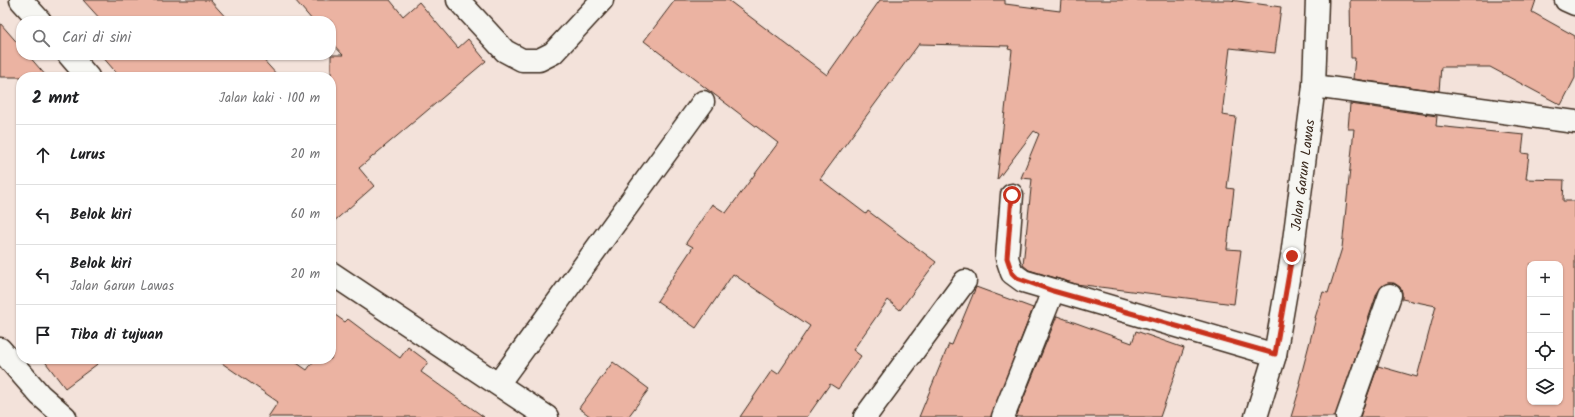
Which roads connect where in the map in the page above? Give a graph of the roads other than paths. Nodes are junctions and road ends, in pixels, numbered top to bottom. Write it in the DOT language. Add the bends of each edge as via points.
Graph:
graph roads {
  1 [pos="22,0"];
  2 [pos="458,0"];
  3 [pos="602,0"];
  4 [pos="1314,0"];
  5 [pos="1566,0"];
  6 [pos="1575,4"];
  7 [pos="36,16"];
  8 [pos="73,60"];
  9 [pos="84,72"];
  10 [pos="1314,86"];
  11 [pos="703,102"];
  12 [pos="1574,120"];
  13 [pos="1012,195"];
  14 [pos="336,275"];
  15 [pos="965,281"];
  16 [pos="1053,291"];
  17 [pos="1390,295"];
  18 [pos="0,349"];
  19 [pos="1275,354"];
  20 [pos="498,384"];
  21 [pos="65,417"];
  22 [pos="547,417"];
  23 [pos="865,417"];
  24 [pos="1003,417"];
  25 [pos="1256,417"];
  26 [pos="1347,417"];
  1 -- 7 [label="street"];
  2 -- 3 [label="street" via="505,51 522,60 539,60 553,53"];
  4 -- 10 [label="street, Jalan Garun Lawas"];
  5 -- 6 [label="street"];
  8 -- 9 [label="street"];
  10 -- 12 [label="street"];
  10 -- 19 [label="street, Jalan Garun Lawas" via="1292,256"];
  11 -- 20 [label="street"];
  13 -- 16 [label="street" via="1008,266 1012,273 1023,281"];
  14 -- 20 [label="street"];
  15 -- 23 [label="street"];
  16 -- 19 [label="street"];
  16 -- 24 [label="street"];
  17 -- 26 [label="street"];
  18 -- 21 [label="street" via="40,395"];
  19 -- 25 [label="street, Jalan Garun Lawas"];
  20 -- 22 [label="street"];
}
